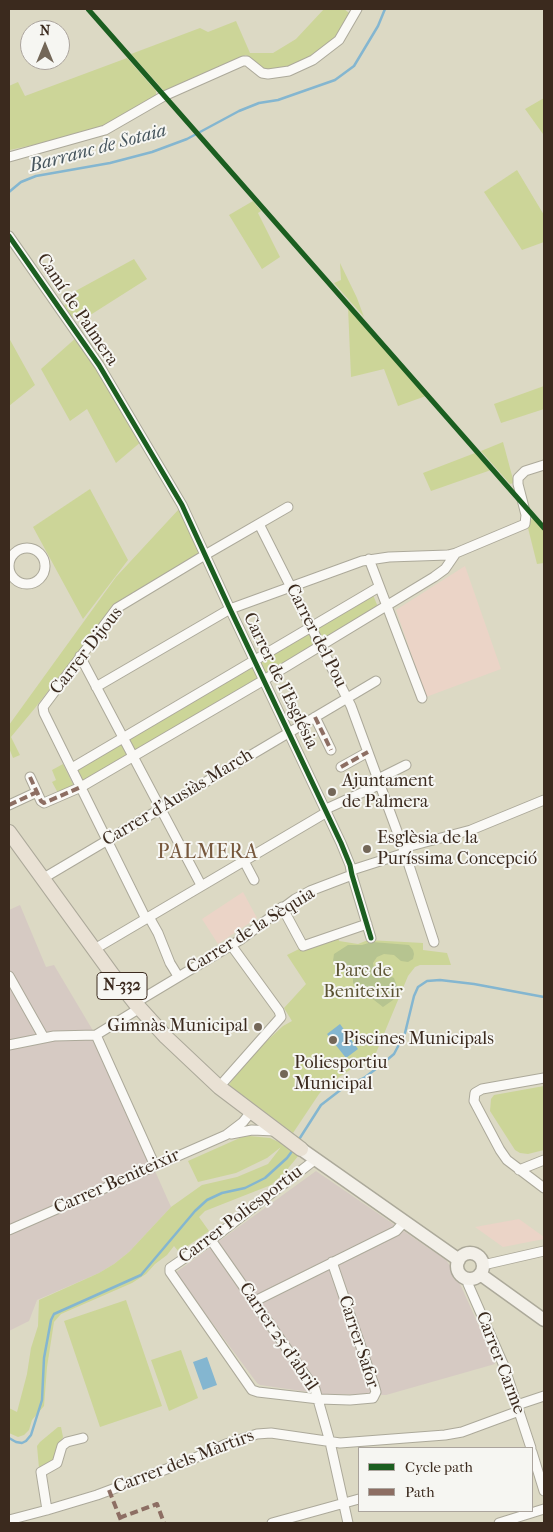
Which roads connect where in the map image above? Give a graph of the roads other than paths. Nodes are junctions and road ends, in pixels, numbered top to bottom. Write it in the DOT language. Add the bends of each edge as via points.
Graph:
graph roads {
  1 [pos="357,9"];
  2 [pos="9,157"];
  3 [pos="9,236"];
  4 [pos="544,465"];
  5 [pos="182,505"];
  6 [pos="288,507"];
  7 [pos="259,524"];
  8 [pos="456,553"];
  9 [pos="205,555"];
  10 [pos="369,559"];
  11 [pos="12,583"];
  12 [pos="291,587"];
  13 [pos="379,587"];
  14 [pos="386,606"];
  15 [pos="230,609"];
  16 [pos="311,627"];
  17 [pos="320,645"];
  18 [pos="80,656"];
  19 [pos="254,660"];
  20 [pos="264,680"];
  21 [pos="376,681"];
  22 [pos="96,687"];
  23 [pos="348,698"];
  24 [pos="422,698"];
  25 [pos="315,717"];
  26 [pos="289,732"];
  27 [pos="123,738"];
  28 [pos="330,750"];
  29 [pos="368,752"];
  30 [pos="133,756"];
  31 [pos="406,765"];
  32 [pos="341,767"];
  33 [pos="72,768"];
  34 [pos="30,777"];
  35 [pos="379,782"];
  36 [pos="81,787"];
  37 [pos="37,792"];
  38 [pos="544,800"];
  39 [pos="9,805"];
  40 [pos="161,808"];
  41 [pos="327,811"];
  42 [pos="9,832"];
  43 [pos="107,841"];
  44 [pos="404,850"];
  45 [pos="244,861"];
  46 [pos="352,873"];
  47 [pos="42,879"];
  48 [pos="254,880"];
  49 [pos="201,885"];
  50 [pos="282,907"];
  51 [pos="147,918"];
  52 [pos="367,924"];
  53 [pos="371,938"];
  54 [pos="434,942"];
  55 [pos="231,945"];
  56 [pos="93,950"];
  57 [pos="9,976"];
  58 [pos="178,976"];
  59 [pos="138,1006"];
  60 [pos="96,1035"];
  61 [pos="44,1038"];
  62 [pos="9,1045"];
  63 [pos="544,1078"];
  64 [pos="219,1087"];
  65 [pos="255,1115"];
  66 [pos="246,1131"];
  67 [pos="280,1134"];
  68 [pos="226,1135"];
  69 [pos="301,1149"];
  70 [pos="316,1159"];
  71 [pos="544,1160"];
  72 [pos="155,1166"];
  73 [pos="519,1170"];
  74 [pos="543,1185"];
  75 [pos="405,1221"];
  76 [pos="9,1230"];
  77 [pos="211,1240"];
  78 [pos="544,1251"];
  79 [pos="459,1260"];
  80 [pos="332,1262"];
  81 [pos="477,1272"];
  82 [pos="254,1301"];
  83 [pos="544,1320"];
  84 [pos="544,1396"];
  85 [pos="319,1399"];
  86 [pos="518,1408"];
  87 [pos="83,1438"];
  88 [pos="330,1442"];
  89 [pos="531,1447"];
  90 [pos="533,1455"];
  91 [pos="544,1490"];
  92 [pos="358,1499"];
  93 [pos="344,1504"];
  94 [pos="544,1509"];
  95 [pos="48,1510"];
  96 [pos="9,1520"];
  97 [pos="272,1523"];
  98 [pos="348,1523"];
  99 [pos="499,1523"];
  1 -- 2 [label="street" via="339,40 313,60 289,71 262,73 243,60 164,96 105,130"];
  3 -- 5 [label="street, Camí de Palmera" via="99,365"];
  4 -- 8 [label="street" via="525,471 518,478 525,524"];
  5 -- 9 [label="street, Carrer de l'Església"];
  6 -- 7 [label="street, Carrer Dijous"];
  7 -- 9 [label="street, Carrer Dijous"];
  7 -- 12 [label="street, Carrer del Pou"];
  8 -- 10 [label="street"];
  8 -- 14 [label="street" via="440,573"];
  9 -- 15 [label="street, Carrer de l'Església"];
  9 -- 18 [label="street, Carrer Dijous" via="117,608"];
  10 -- 12 [label="street"];
  10 -- 13 [label="street"];
  11 -- 11 [label="street" via="38,581 46,565 43,556 26,548 15,553 9,568"];
  12 -- 15 [label="street"];
  12 -- 16 [label="street, Carrer del Pou"];
  13 -- 14 [label="street"];
  13 -- 16 [label="street"];
  14 -- 17 [label="street"];
  14 -- 24 [label="street"];
  15 -- 19 [label="street, Carrer de l'Església"];
  15 -- 22 [label="street"];
  16 -- 17 [label="street, Carrer del Pou"];
  16 -- 19 [label="street"];
  17 -- 20 [label="street"];
  17 -- 23 [label="street, Carrer del Pou"];
  18 -- 22 [label="street"];
  18 -- 33 [label="street, Carrer Dijous" via="43,707"];
  19 -- 20 [label="street, Carrer de l'Església"];
  19 -- 27 [label="street"];
  20 -- 26 [label="street, Carrer de l'Església"];
  20 -- 30 [label="street"];
  21 -- 23 [label="street, Carrer d'Ausiàs March"];
  22 -- 27 [label="street"];
  23 -- 25 [label="street, Carrer d'Ausiàs March"];
  23 -- 29 [label="street, Carrer del Pou"];
  25 -- 26 [label="street, Carrer d'Ausiàs March"];
  25 -- 28 [label="street"];
  26 -- 40 [label="street, Carrer d'Ausiàs March"];
  26 -- 41 [label="street, Carrer de l'Església"];
  27 -- 30 [label="street"];
  27 -- 33 [label="street"];
  29 -- 32 [label="street"];
  29 -- 35 [label="street, Carrer del Pou"];
  30 -- 36 [label="street"];
  30 -- 40 [label="street"];
  31 -- 35 [label="street"];
  33 -- 36 [label="street"];
  34 -- 37 [label="street"];
  35 -- 41 [label="street"];
  35 -- 44 [label="street, Carrer del Pou"];
  36 -- 37 [label="street" via="44,804"];
  36 -- 43 [label="street"];
  37 -- 39 [label="street"];
  38 -- 44 [label="street, Carrer de la Sèquia" via="476,828"];
  40 -- 43 [label="street, Carrer d'Ausiàs March"];
  40 -- 49 [label="street"];
  41 -- 45 [label="street"];
  41 -- 46 [label="street, Carrer de l'Església"];
  42 -- 47 [label="highway, N-332"];
  43 -- 47 [label="street, Carrer d'Ausiàs March"];
  43 -- 51 [label="street"];
  44 -- 46 [label="street, Carrer de la Sèquia"];
  44 -- 54 [label="street, Carrer del Pou"];
  45 -- 48 [label="street"];
  45 -- 49 [label="street"];
  46 -- 50 [label="street, Carrer de la Sèquia"];
  46 -- 52 [label="street, Carrer de l'Església"];
  47 -- 56 [label="highway, N-332"];
  49 -- 51 [label="street"];
  50 -- 52 [label="street" via="303,946"];
  50 -- 55 [label="street, Carrer de la Sèquia"];
  51 -- 56 [label="street"];
  51 -- 58 [label="street" via="158,933"];
  52 -- 53 [label="street, Carrer de l'Església"];
  55 -- 58 [label="street, Carrer de la Sèquia"];
  55 -- 64 [label="street" via="281,1017"];
  56 -- 59 [label="highway, N-332"];
  57 -- 61 [label="street"];
  58 -- 59 [label="street, Carrer de la Sèquia"];
  59 -- 60 [label="street, Carrer de la Sèquia"];
  59 -- 64 [label="highway, N-332"];
  60 -- 61 [label="street"];
  60 -- 72 [label="street"];
  61 -- 62 [label="street"];
  63 -- 73 [label="street" via="475,1093 474,1101 500,1150"];
  64 -- 65 [label="highway, N-332"];
  65 -- 66 [label="street" via="254,1126"];
  65 -- 67 [label="highway, N-332"];
  65 -- 68 [label="street, Carrer Beniteixir"];
  66 -- 67 [label="street, Carrer Beniteixir"];
  66 -- 68 [label="street, Carrer Beniteixir"];
  67 -- 69 [label="highway, N-332"];
  68 -- 72 [label="street, Carrer Beniteixir"];
  69 -- 70 [label="main road"];
  70 -- 75 [label="main road"];
  70 -- 77 [label="street, Carrer Poliesportiu"];
  71 -- 73 [label="street"];
  72 -- 76 [label="street, Carrer Beniteixir"];
  73 -- 74 [label="street"];
  75 -- 79 [label="main road"];
  75 -- 80 [label="street" via="396,1231"];
  77 -- 82 [label="street, Carrer 25 d'abril"];
  77 -- 85 [label="street, Carrer Poliesportiu" via="170,1268 170,1272 252,1390"];
  78 -- 81 [label="street"];
  79 -- 81 [label="main road" via="462,1276"];
  79 -- 81 [label="main road" via="471,1254 480,1258"];
  80 -- 82 [label="street"];
  80 -- 85 [label="street, Carrer Safor" via="376,1392 373,1398"];
  81 -- 83 [label="main road"];
  81 -- 86 [label="street, Carrer Carme" via="468,1284 497,1347"];
  82 -- 85 [label="street, Carrer 25 d'abril"];
  84 -- 86 [label="street, Carrer dels Màrtirs"];
  85 -- 88 [label="street, Carrer 25 d'abril"];
  86 -- 88 [label="street, Carrer dels Màrtirs" via="457,1433"];
  86 -- 89 [label="street, Carrer Carme"];
  87 -- 95 [label="street" via="62,1446 57,1463 41,1472"];
  88 -- 93 [label="street, Carrer 25 d'abril"];
  88 -- 95 [label="street, Carrer dels Màrtirs" via="271,1433 257,1434 98,1495"];
  90 -- 91 [label="street"];
  92 -- 93 [label="street"];
  93 -- 97 [label="street"];
  93 -- 98 [label="street, Carrer 25 d'abril"];
  94 -- 99 [label="street"];
  95 -- 96 [label="street, Carrer dels Màrtirs"];
}
